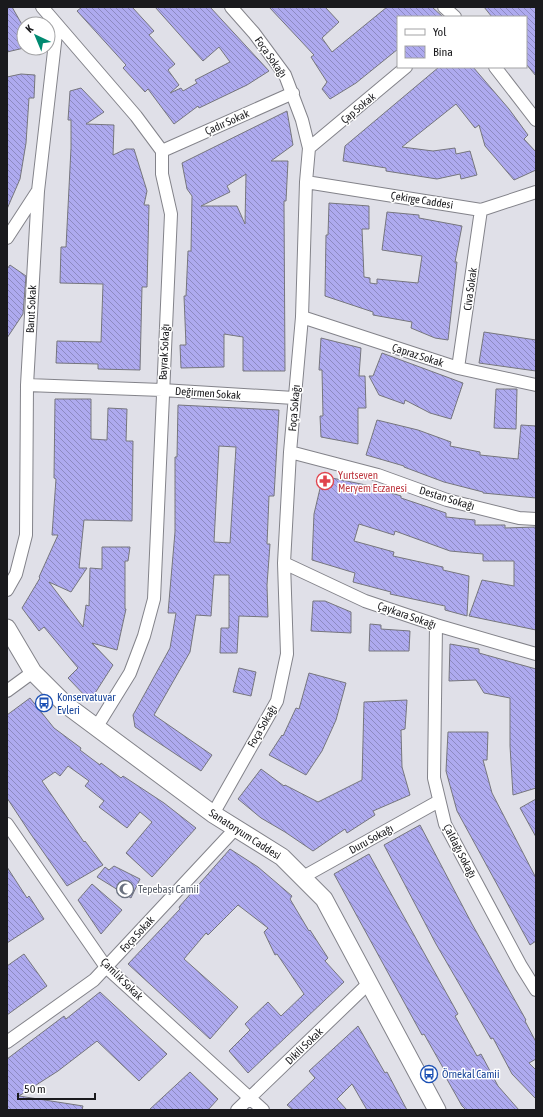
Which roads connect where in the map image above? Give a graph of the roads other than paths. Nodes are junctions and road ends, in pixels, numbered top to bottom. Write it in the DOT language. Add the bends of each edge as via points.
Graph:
graph roads {
  1 [pos="42,7"];
  2 [pos="231,7"];
  3 [pos="444,7"];
  4 [pos="454,16"];
  5 [pos="57,24"];
  6 [pos="405,68"];
  7 [pos="496,68"];
  8 [pos="293,93"];
  9 [pos="536,120"];
  10 [pos="309,148"];
  11 [pos="162,151"];
  12 [pos="306,182"];
  13 [pos="38,191"];
  14 [pos="536,192"];
  15 [pos="481,210"];
  16 [pos="7,238"];
  17 [pos="302,317"];
  18 [pos="458,368"];
  19 [pos="536,384"];
  20 [pos="27,385"];
  21 [pos="162,390"];
  22 [pos="294,398"];
  23 [pos="290,452"];
  24 [pos="536,520"];
  25 [pos="284,563"];
  26 [pos="7,590"];
  27 [pos="436,625"];
  28 [pos="7,628"];
  29 [pos="536,654"];
  30 [pos="33,672"];
  31 [pos="7,691"];
  32 [pos="96,728"];
  33 [pos="439,801"];
  34 [pos="213,814"];
  35 [pos="7,824"];
  36 [pos="236,828"];
  37 [pos="302,877"];
  38 [pos="106,967"];
  39 [pos="370,982"];
  40 [pos="536,990"];
  41 [pos="7,1042"];
  42 [pos="251,1098"];
  43 [pos="237,1110"];
  44 [pos="263,1110"];
  45 [pos="437,1110"];
  1 -- 5 [label="street"];
  2 -- 8 [label="street, Foça Sokağı" via="254,32 285,75"];
  3 -- 4 [label="street"];
  5 -- 11 [label="street" via="136,116"];
  5 -- 13 [label="street, Barut Sokak"];
  6 -- 10 [label="street, Çap Sokak"];
  7 -- 9 [label="street"];
  8 -- 10 [label="street, Foça Sokağı"];
  8 -- 11 [label="street, Çadır Sokak"];
  10 -- 12 [label="street, Foça Sokağı"];
  11 -- 21 [label="street, Bayrak Sokağı" via="162,174 171,214"];
  12 -- 15 [label="street, Çekirge Caddesi"];
  12 -- 17 [label="street, Foça Sokağı"];
  13 -- 16 [label="street"];
  13 -- 20 [label="street, Barut Sokak"];
  14 -- 15 [label="street, Çekirge Caddesi"];
  15 -- 18 [label="street, Civa Sokak"];
  17 -- 18 [label="street, Çapraz Sokak"];
  17 -- 22 [label="street, Foça Sokağı"];
  18 -- 19 [label="street, Çapraz Sokak"];
  20 -- 21 [label="street, Değirmen Sokak"];
  20 -- 26 [label="street, Barut Sokak" via="26,535 16,574"];
  21 -- 22 [label="street, Değirmen Sokak"];
  21 -- 32 [label="street, Bayrak Sokağı" via="154,599 130,673"];
  22 -- 23 [label="street, Foça Sokağı"];
  23 -- 24 [label="street, Destan Sokağı" via="378,476 447,500"];
  23 -- 25 [label="street, Foça Sokağı"];
  25 -- 27 [label="street, Çaykara Sokağı" via="365,601"];
  25 -- 34 [label="street, Foça Sokağı" via="288,654 277,701"];
  27 -- 29 [label="street, Çaykara Sokağı"];
  27 -- 33 [label="street, Çaldağı Sokağı" via="434,778"];
  28 -- 30 [label="main road, Sanatoryum Caddesi"];
  30 -- 31 [label="street"];
  30 -- 32 [label="main road, Sanatoryum Caddesi" via="65,704"];
  32 -- 34 [label="main road, Sanatoryum Caddesi"];
  33 -- 37 [label="street, Duru Sokağı"];
  33 -- 40 [label="street, Çaldağı Sokağı" via="445,824"];
  34 -- 36 [label="main road, Sanatoryum Caddesi"];
  35 -- 38 [label="street, Çamlık Sokak"];
  36 -- 37 [label="main road, Sanatoryum Caddesi" via="282,857"];
  36 -- 38 [label="street, Foça Sokak"];
  37 -- 39 [label="main road, Sanatoryum Caddesi" via="324,899"];
  38 -- 41 [label="street, Foça Sokak" via="94,980"];
  38 -- 42 [label="street, Çamlık Sokak"];
  39 -- 42 [label="street, Dikili Sokak"];
  39 -- 45 [label="main road, Sanatoryum Caddesi"];
  42 -- 43 [label="street, Dikili Sokak"];
  42 -- 44 [label="street, Çamlık Sokak"];
}
